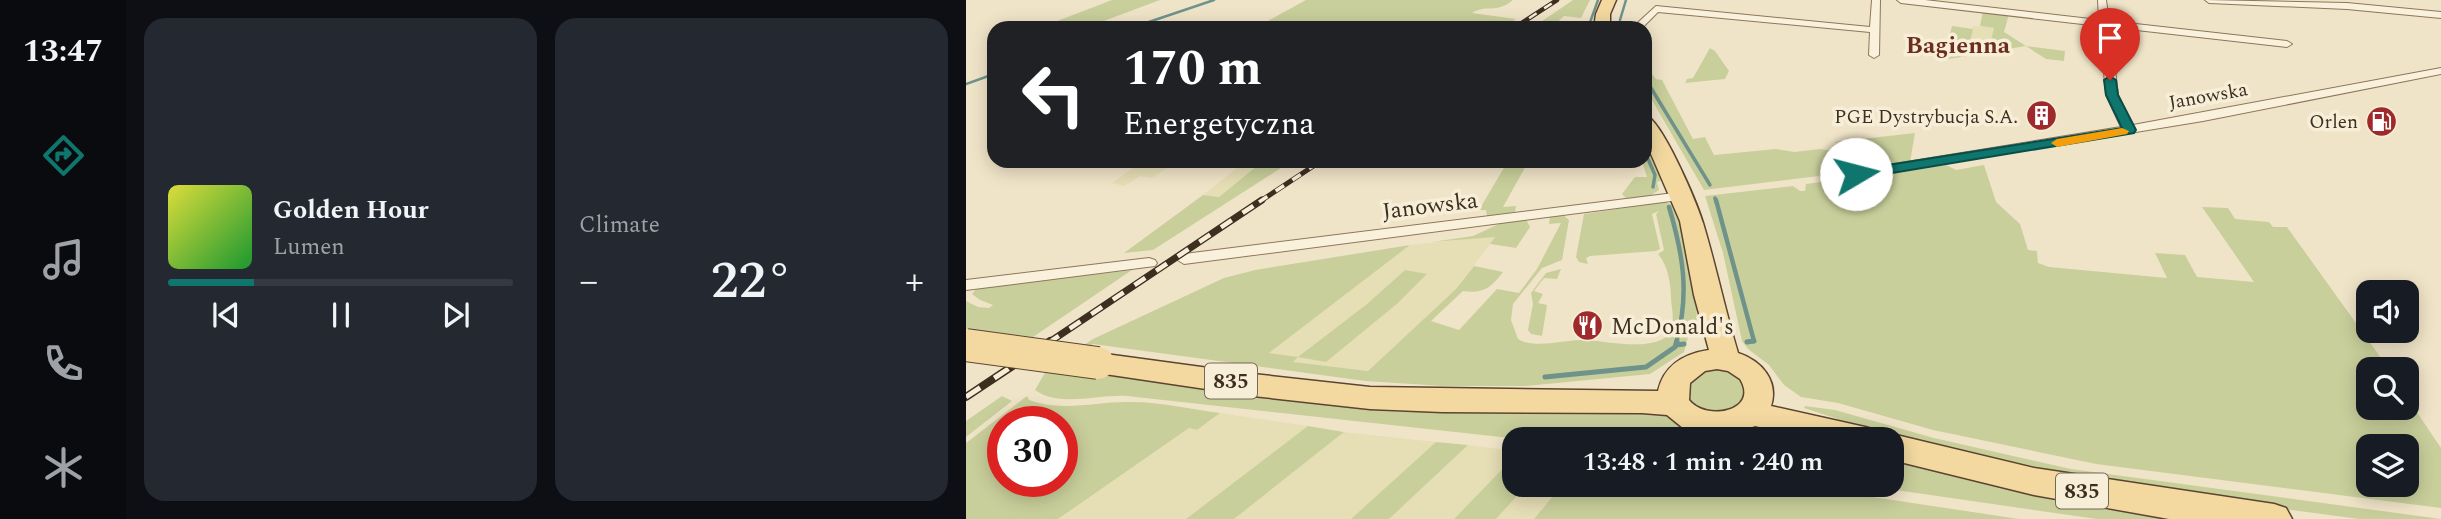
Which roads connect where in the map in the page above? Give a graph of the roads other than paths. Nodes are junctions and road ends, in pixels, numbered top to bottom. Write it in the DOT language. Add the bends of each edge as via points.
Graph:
graph roads {
  1 [pos="1609,0"];
  2 [pos="1877,0"];
  3 [pos="1902,0"];
  4 [pos="2102,0"];
  5 [pos="2209,0"];
  6 [pos="2441,15"];
  7 [pos="1602,21"];
  8 [pos="1644,21"];
  9 [pos="2102,22"];
  10 [pos="1875,30"];
  11 [pos="2287,44"];
  12 [pos="1874,55"];
  13 [pos="2441,71"];
  14 [pos="2129,130"];
  15 [pos="1652,135"];
  16 [pos="1856,174"];
  17 [pos="1682,196"];
  18 [pos="1184,259"];
  19 [pos="1149,263"];
  20 [pos="966,285"];
  21 [pos="966,345"];
  22 [pos="1715,360"];
  23 [pos="1674,393"];
  24 [pos="1756,402"];
  25 [pos="1828,427"];
  26 [pos="1904,450"];
  27 [pos="2274,519"];
  1 -- 7 [label="main road"];
  2 -- 10 [label="street"];
  3 -- 9 [label="street"];
  4 -- 9 [label="street"];
  5 -- 6 [label="street" via="2359,6"];
  8 -- 10 [label="street" via="1656,9"];
  9 -- 11 [label="street"];
  9 -- 14 [label="street" via="2112,95"];
  10 -- 12 [label="street"];
  13 -- 14 [label="street, Janowska"];
  14 -- 16 [label="street, Janowska"];
  15 -- 17 [label="main road"];
  17 -- 18 [label="street, Janowska"];
  17 -- 22 [label="main road" via="1696,237"];
  19 -- 20 [label="street"];
  21 -- 23 [label="main road, 835, bridge" via="1385,399 1503,402"];
  22 -- 23 [label="main road" via="1682,370"];
  22 -- 24 [label="main road" via="1741,365 1753,373"];
  23 -- 24 [label="main road, 835" via="1689,418 1713,425 1731,423"];
  24 -- 25 [label="main road"];
  26 -- 27 [label="main road, 835" via="2105,496"];
}
